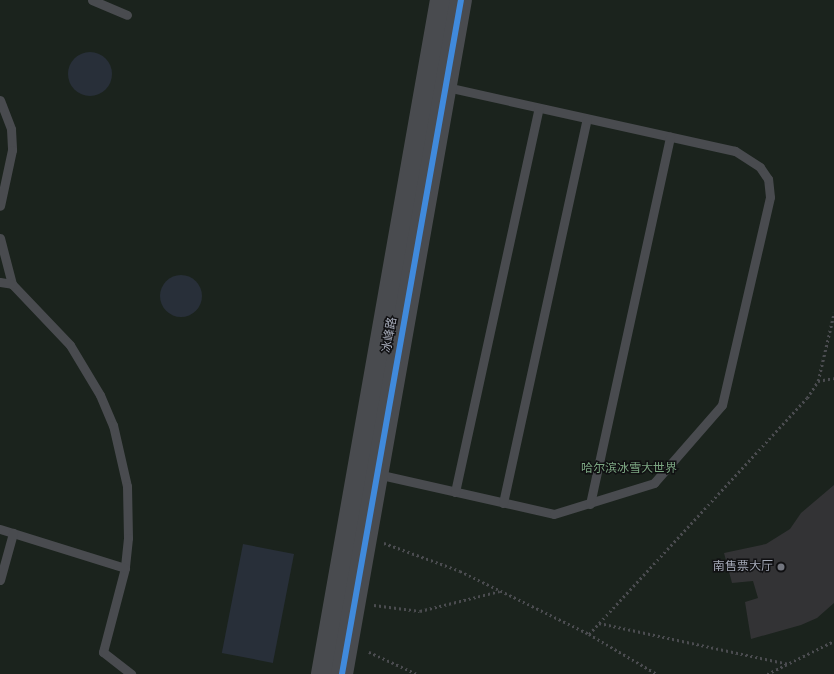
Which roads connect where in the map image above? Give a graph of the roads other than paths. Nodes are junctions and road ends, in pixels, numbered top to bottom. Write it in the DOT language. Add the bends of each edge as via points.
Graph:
graph roads {
  1 [pos="92,0"];
  2 [pos="442,0"];
  3 [pos="461,0"];
  4 [pos="127,15"];
  5 [pos="446,87"];
  6 [pos="0,100"];
  7 [pos="539,108"];
  8 [pos="587,118"];
  9 [pos="670,137"];
  10 [pos="0,206"];
  11 [pos="0,238"];
  12 [pos="0,282"];
  13 [pos="12,284"];
  14 [pos="376,474"];
  15 [pos="455,492"];
  16 [pos="503,503"];
  17 [pos="590,504"];
  18 [pos="0,529"];
  19 [pos="13,533"];
  20 [pos="125,568"];
  21 [pos="0,580"];
  22 [pos="131,674"];
  23 [pos="322,674"];
  24 [pos="342,674"];
  1 -- 4 [label="lane"];
  2 -- 23 [label="street, 冰峰路"];
  3 -- 5 [label="street, 冰峰路"];
  5 -- 7 [label="lane"];
  5 -- 14 [label="street, 冰峰路"];
  6 -- 10 [label="lane" via="11,129 12,150"];
  7 -- 8 [label="lane"];
  7 -- 15 [label="lane"];
  8 -- 9 [label="lane"];
  8 -- 16 [label="lane"];
  9 -- 17 [label="lane"];
  9 -- 17 [label="lane" via="751,158 768,179 768,205 722,405 654,483"];
  11 -- 13 [label="lane"];
  12 -- 13 [label="lane"];
  13 -- 20 [label="lane" via="70,345 100,395 113,425 127,486"];
  14 -- 15 [label="lane"];
  14 -- 24 [label="street, 冰峰路"];
  15 -- 16 [label="lane"];
  16 -- 17 [label="lane" via="554,514"];
  18 -- 19 [label="lane"];
  19 -- 20 [label="lane"];
  19 -- 21 [label="lane"];
  20 -- 22 [label="lane" via="103,652"];
}
